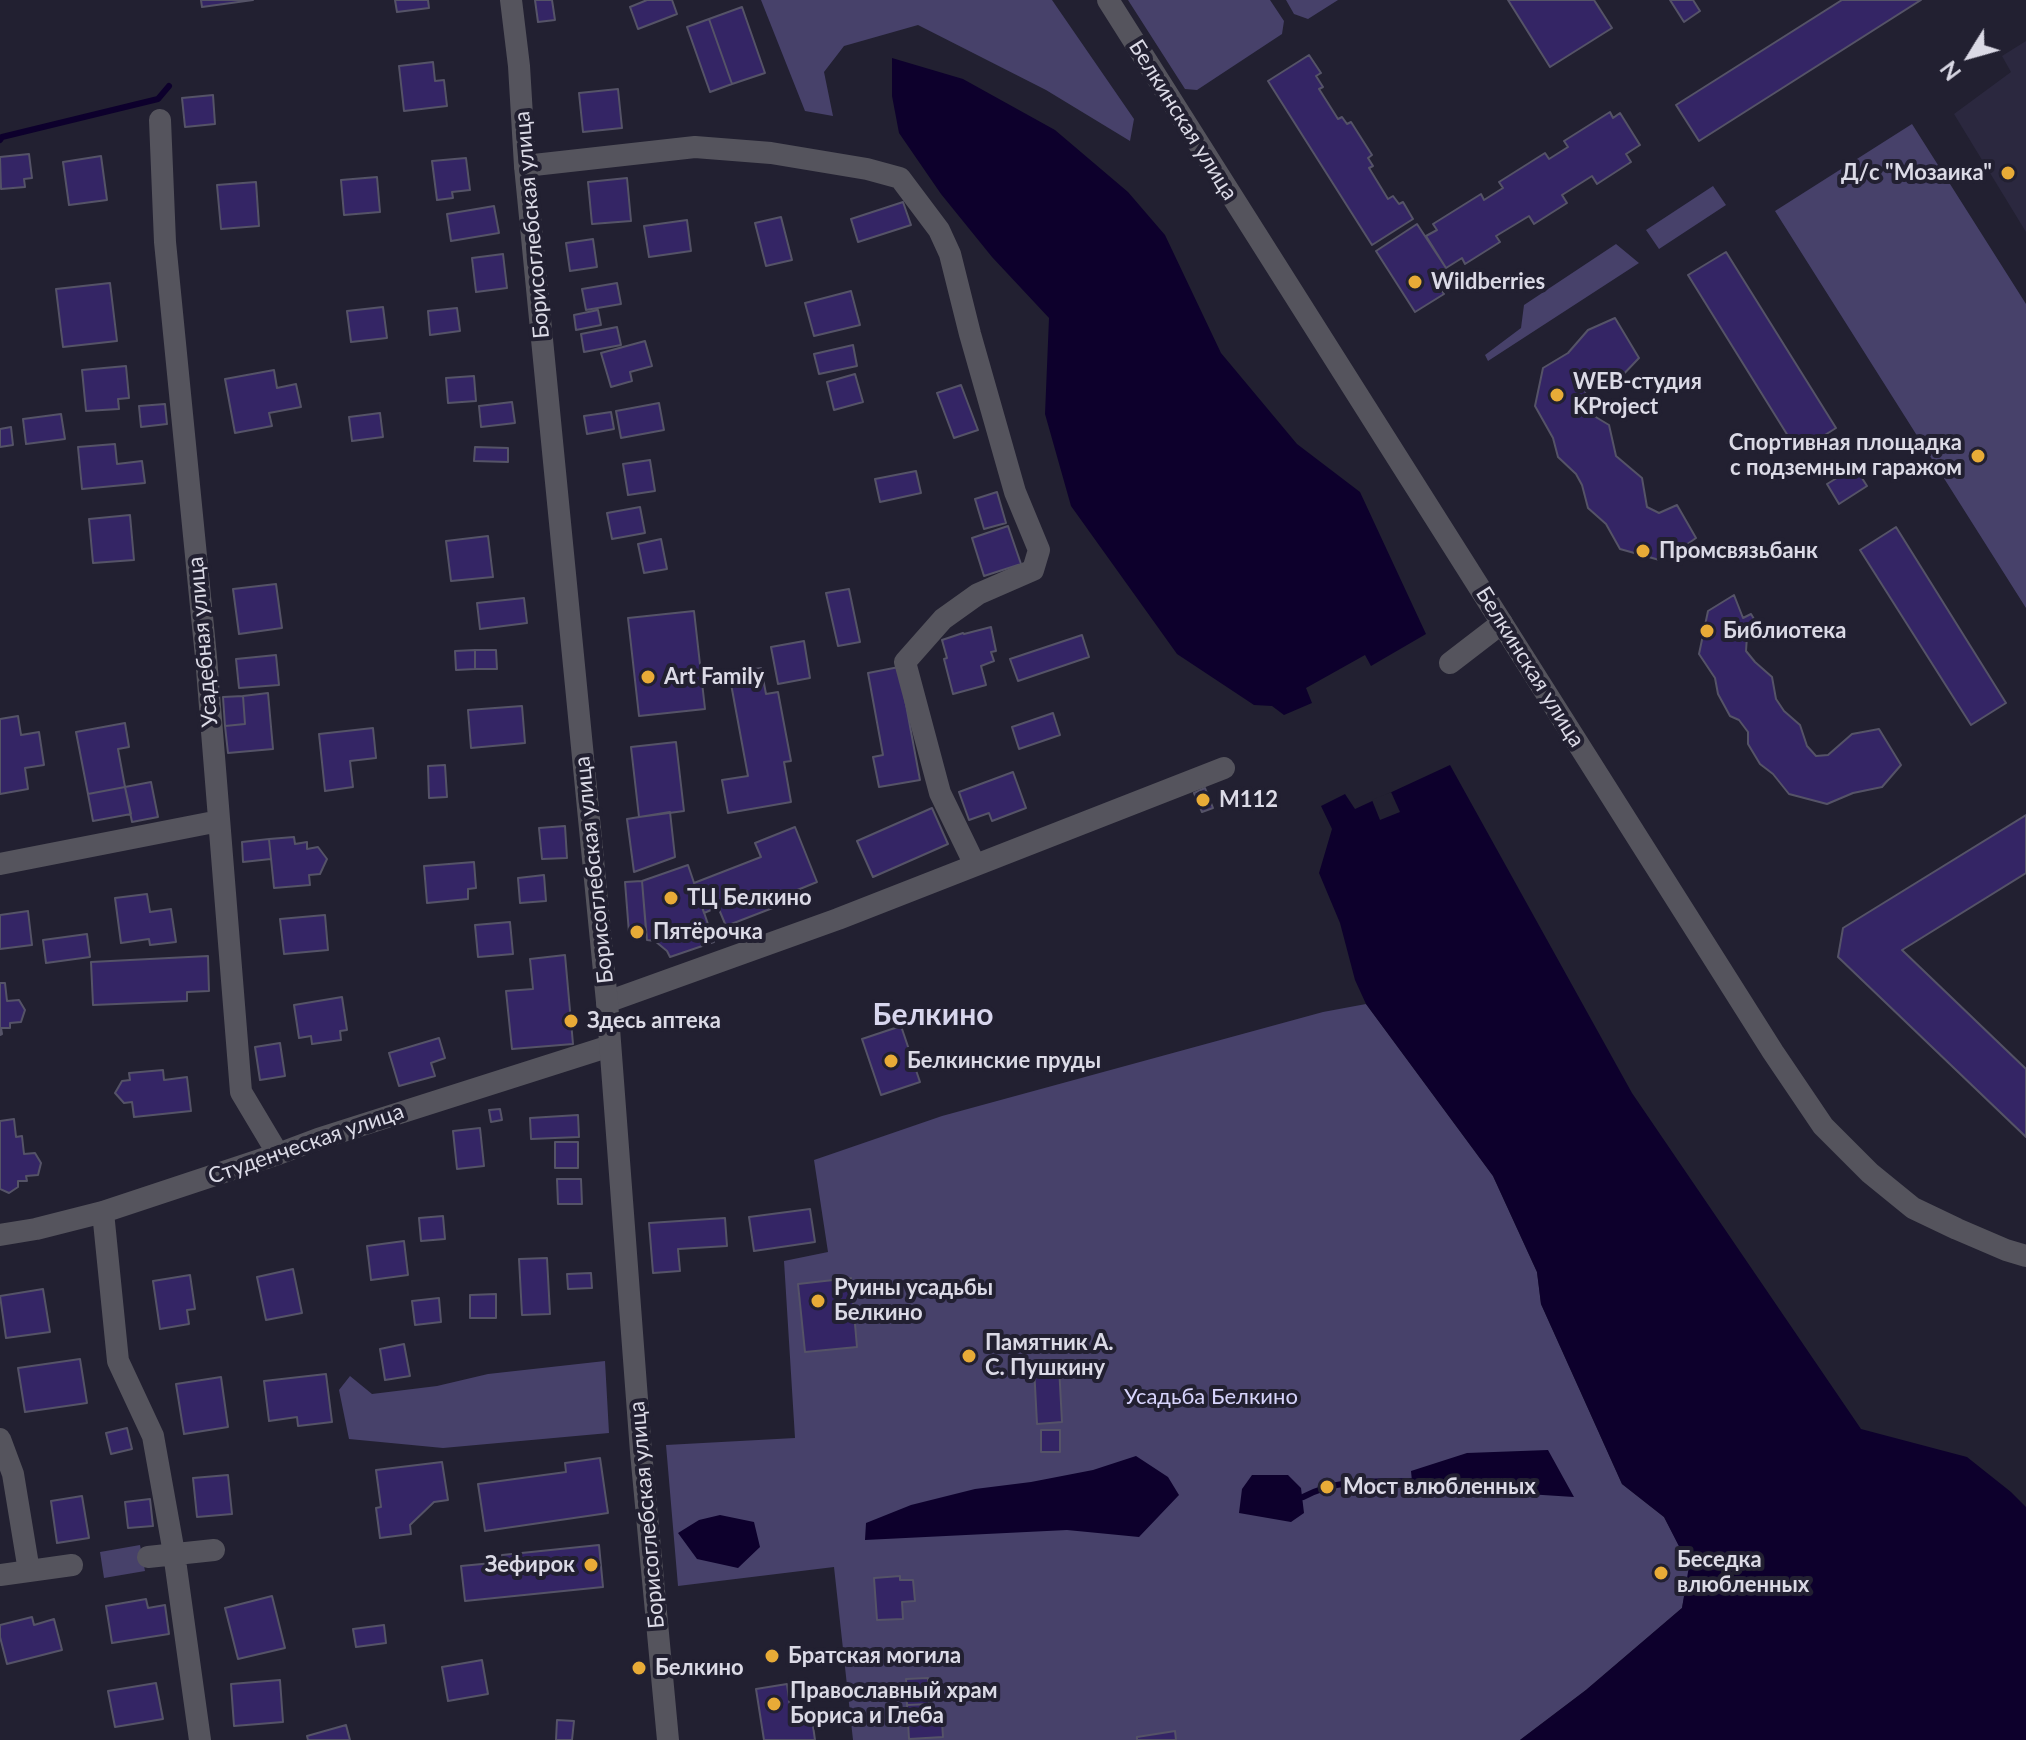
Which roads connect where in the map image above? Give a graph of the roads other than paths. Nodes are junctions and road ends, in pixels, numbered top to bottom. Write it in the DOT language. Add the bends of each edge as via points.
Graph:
graph roads {
  1 [pos="511,0"];
  2 [pos="1108,0"];
  3 [pos="160,120"];
  4 [pos="525,166"];
  5 [pos="1502,623"];
  6 [pos="1450,663"];
  7 [pos="1224,768"];
  8 [pos="219,821"];
  9 [pos="0,864"];
  10 [pos="975,865"];
  11 [pos="607,1002"];
  12 [pos="610,1046"];
  13 [pos="278,1154"];
  14 [pos="103,1212"];
  15 [pos="0,1235"];
  16 [pos="2026,1256"];
  17 [pos="0,1439"];
  18 [pos="214,1550"];
  19 [pos="174,1553"];
  20 [pos="148,1557"];
  21 [pos="72,1565"];
  22 [pos="29,1571"];
  23 [pos="0,1575"];
  24 [pos="200,1740"];
  25 [pos="668,1740"];
  1 -- 4 [label="street, Борисоглебская улица"];
  2 -- 5 [label="street, Белкинская улица"];
  3 -- 8 [label="street, Усадебная улица" via="165,242"];
  4 -- 10 [label="street" via="695,147 771,153 900,178 939,230 1015,492 1039,550 1033,570 955,610 905,662 940,793"];
  4 -- 11 [label="street, Борисоглебская улица"];
  5 -- 6 [label="street"];
  5 -- 16 [label="street, Белкинская улица" via="1823,1126 1913,1208"];
  7 -- 10 [label="street"];
  8 -- 9 [label="street"];
  8 -- 13 [label="street, Усадебная улица" via="241,1092"];
  10 -- 11 [label="street"];
  11 -- 12 [label="street, Борисоглебская улица"];
  12 -- 13 [label="street, Студенческая улица"];
  12 -- 25 [label="street, Борисоглебская улица"];
  13 -- 14 [label="street, Студенческая улица"];
  14 -- 15 [label="street, Студенческая улица"];
  14 -- 19 [label="street" via="118,1361 153,1436"];
  17 -- 22 [label="street" via="13,1474"];
  18 -- 19 [label="street"];
  19 -- 20 [label="street"];
  19 -- 24 [label="street"];
  21 -- 22 [label="street"];
  22 -- 23 [label="street"];
}
